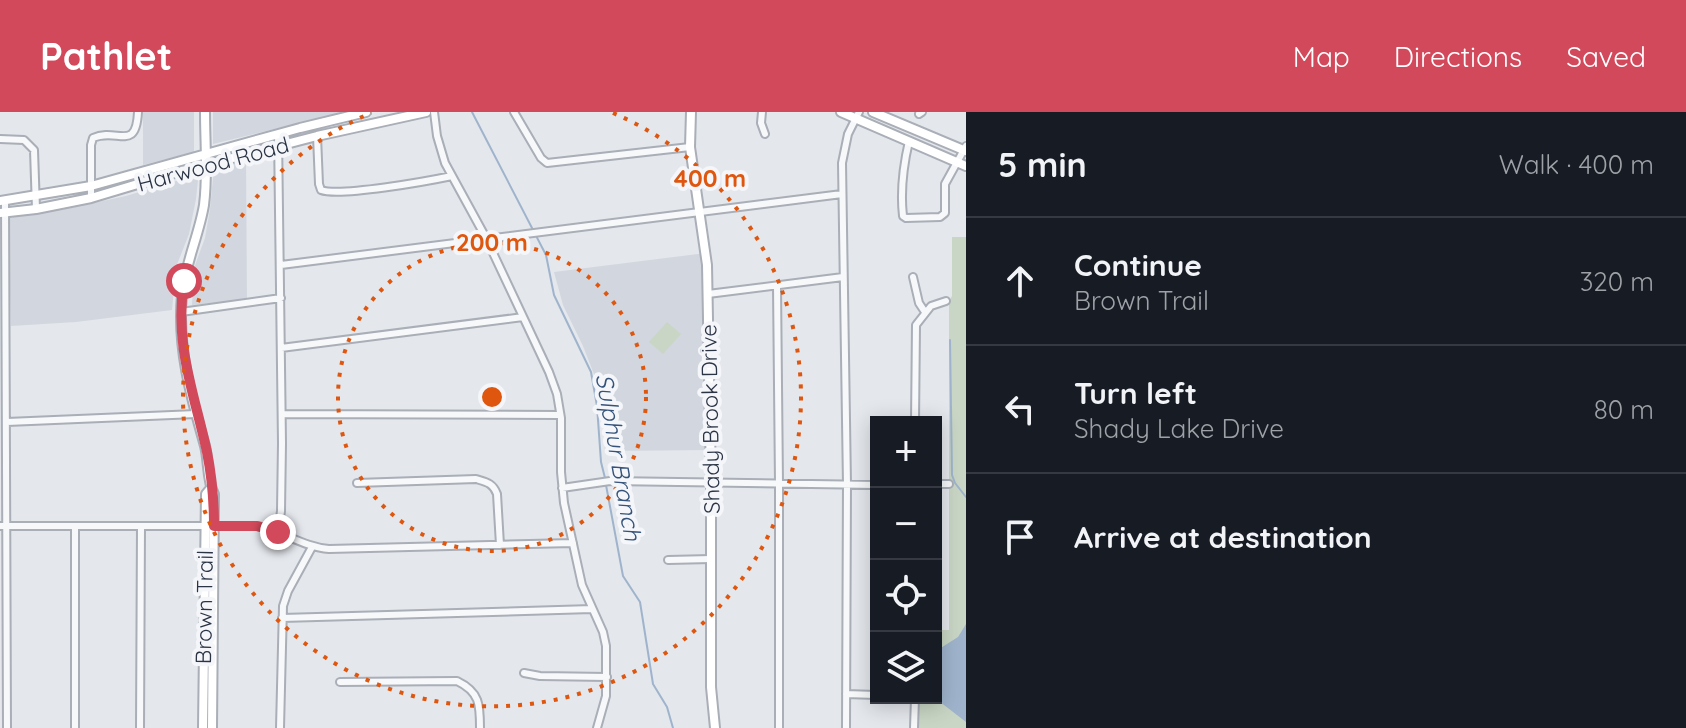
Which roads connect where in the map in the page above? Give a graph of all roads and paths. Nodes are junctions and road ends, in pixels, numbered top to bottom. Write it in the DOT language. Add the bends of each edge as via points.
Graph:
graph roads {
  1 [pos="138,112"];
  2 [pos="205,112"];
  3 [pos="366,112"];
  4 [pos="426,112"];
  5 [pos="434,112"];
  6 [pos="514,112"];
  7 [pos="691,112"];
  8 [pos="762,112"];
  9 [pos="841,112"];
  10 [pos="873,112"];
  11 [pos="857,115"];
  12 [pos="278,134"];
  13 [pos="765,134"];
  14 [pos="317,136"];
  15 [pos="0,139"];
  16 [pos="909,141"];
  17 [pos="278,146"];
  18 [pos="690,147"];
  19 [pos="965,149"];
  20 [pos="206,154"];
  21 [pos="962,164"];
  22 [pos="206,165"];
  23 [pos="452,176"];
  24 [pos="91,186"];
  25 [pos="842,194"];
  26 [pos="36,195"];
  27 [pos="91,198"];
  28 [pos="2,201"];
  29 [pos="36,209"];
  30 [pos="3,212"];
  31 [pos="700,212"];
  32 [pos="486,238"];
  33 [pos="281,265"];
  34 [pos="843,277"];
  35 [pos="913,277"];
  36 [pos="777,286"];
  37 [pos="708,294"];
  38 [pos="281,298"];
  39 [pos="946,301"];
  40 [pos="181,312"];
  41 [pos="925,312"];
  42 [pos="523,317"];
  43 [pos="281,348"];
  44 [pos="3,398"];
  45 [pos="196,414"];
  46 [pos="282,414"];
  47 [pos="560,415"];
  48 [pos="915,416"];
  49 [pos="7,422"];
  50 [pos="3,463"];
  51 [pos="711,482"];
  52 [pos="357,483"];
  53 [pos="779,484"];
  54 [pos="847,484"];
  55 [pos="942,484"];
  56 [pos="949,484"];
  57 [pos="870,485"];
  58 [pos="562,488"];
  59 [pos="3,526"];
  60 [pos="75,526"];
  61 [pos="141,526"];
  62 [pos="210,526"];
  63 [pos="278,532"];
  64 [pos="573,543"];
  65 [pos="500,545"];
  66 [pos="312,547"];
  67 [pos="711,559"];
  68 [pos="668,560"];
  69 [pos="592,609"];
  70 [pos="282,618"];
  71 [pos="208,670"];
  72 [pos="524,673"];
  73 [pos="607,677"];
  74 [pos="340,682"];
  75 [pos="846,694"];
  76 [pos="870,695"];
  77 [pos="915,704"];
  78 [pos="7,728"];
  79 [pos="75,728"];
  80 [pos="140,728"];
  81 [pos="203,728"];
  82 [pos="212,728"];
  83 [pos="280,728"];
  84 [pos="480,728"];
  85 [pos="597,728"];
  86 [pos="715,728"];
  87 [pos="779,728"];
  88 [pos="846,728"];
  89 [pos="914,728"];
  1 -- 24 [label="street" via="136,132 93,138"];
  2 -- 20 [label="street, Brown Trail"];
  3 -- 12 [label="street, Harwood Road"];
  4 -- 14 [label="street, Harwood Road"];
  5 -- 23 [label="street" via="439,146"];
  6 -- 18 [label="street" via="547,163"];
  7 -- 18 [label="street, Shady Brook Drive"];
  8 -- 13 [label="street"];
  9 -- 11 [label="street"];
  10 -- 19 [label="street"];
  11 -- 16 [label="street"];
  11 -- 25 [label="street" via="842,163"];
  12 -- 17 [label="street"];
  12 -- 20 [label="street, Harwood Road"];
  14 -- 17 [label="street, Harwood Road"];
  14 -- 23 [label="street" via="319,184 325,192"];
  15 -- 26 [label="street" via="24,140 34,150"];
  16 -- 21 [label="street"];
  16 -- 21 [label="street" via="902,171 906,218 945,213 945,184"];
  17 -- 22 [label="street, Harwood Road"];
  17 -- 33 [label="street"];
  18 -- 31 [label="street, Shady Brook Drive"];
  19 -- 21 [label="street"];
  20 -- 22 [label="street, Brown Trail"];
  20 -- 24 [label="street, Harwood Road"];
  22 -- 27 [label="street, Harwood Road"];
  22 -- 40 [label="street, Brown Trail" via="204,204"];
  23 -- 32 [label="street"];
  24 -- 26 [label="street, Harwood Road"];
  24 -- 27 [label="street"];
  25 -- 31 [label="street"];
  25 -- 34 [label="street"];
  26 -- 28 [label="street, Harwood Road"];
  26 -- 29 [label="street"];
  27 -- 29 [label="street, Harwood Road"];
  28 -- 30 [label="street"];
  29 -- 30 [label="street, Harwood Road"];
  30 -- 44 [label="street"];
  31 -- 32 [label="street"];
  31 -- 37 [label="street, Shady Brook Drive"];
  32 -- 33 [label="street"];
  32 -- 42 [label="street"];
  33 -- 38 [label="street"];
  34 -- 36 [label="street"];
  34 -- 54 [label="street"];
  35 -- 41 [label="street"];
  36 -- 37 [label="street"];
  36 -- 53 [label="street"];
  37 -- 51 [label="street, Shady Brook Drive"];
  38 -- 40 [label="street"];
  38 -- 43 [label="street"];
  39 -- 41 [label="street"];
  40 -- 45 [label="street, Brown Trail"];
  41 -- 48 [label="street" via="915,331"];
  42 -- 43 [label="street"];
  42 -- 47 [label="street" via="553,382"];
  43 -- 46 [label="street"];
  44 -- 49 [label="street"];
  45 -- 49 [label="street"];
  45 -- 62 [label="street, Brown Trail" via="214,494"];
  46 -- 47 [label="street"];
  46 -- 63 [label="street"];
  47 -- 58 [label="street"];
  49 -- 50 [label="street"];
  50 -- 59 [label="street"];
  51 -- 53 [label="street"];
  51 -- 58 [label="street" via="610,481"];
  51 -- 67 [label="street, Shady Brook Drive"];
  52 -- 65 [label="street" via="487,482 497,494"];
  53 -- 54 [label="street"];
  53 -- 87 [label="street"];
  54 -- 57 [label="street"];
  54 -- 75 [label="street"];
  55 -- 56 [label="street"];
  58 -- 64 [label="street"];
  59 -- 60 [label="street"];
  59 -- 78 [label="street"];
  60 -- 61 [label="street"];
  60 -- 79 [label="street"];
  61 -- 62 [label="street"];
  61 -- 80 [label="street"];
  62 -- 63 [label="street" via="257,526"];
  62 -- 71 [label="street, Brown Trail"];
  63 -- 66 [label="street"];
  64 -- 65 [label="street"];
  64 -- 69 [label="street"];
  65 -- 66 [label="street"];
  66 -- 70 [label="street" via="288,591"];
  67 -- 68 [label="street"];
  67 -- 86 [label="street, Shady Brook Drive"];
  69 -- 70 [label="street"];
  69 -- 73 [label="street" via="603,632"];
  70 -- 83 [label="street"];
  71 -- 81 [label="street, Brown Trail"];
  71 -- 82 [label="street, Brown Trail"];
  72 -- 73 [label="street"];
  73 -- 85 [label="street"];
  74 -- 84 [label="street" via="457,681 478,699"];
  75 -- 76 [label="street"];
  75 -- 88 [label="street"];
  77 -- 89 [label="street"];
}
